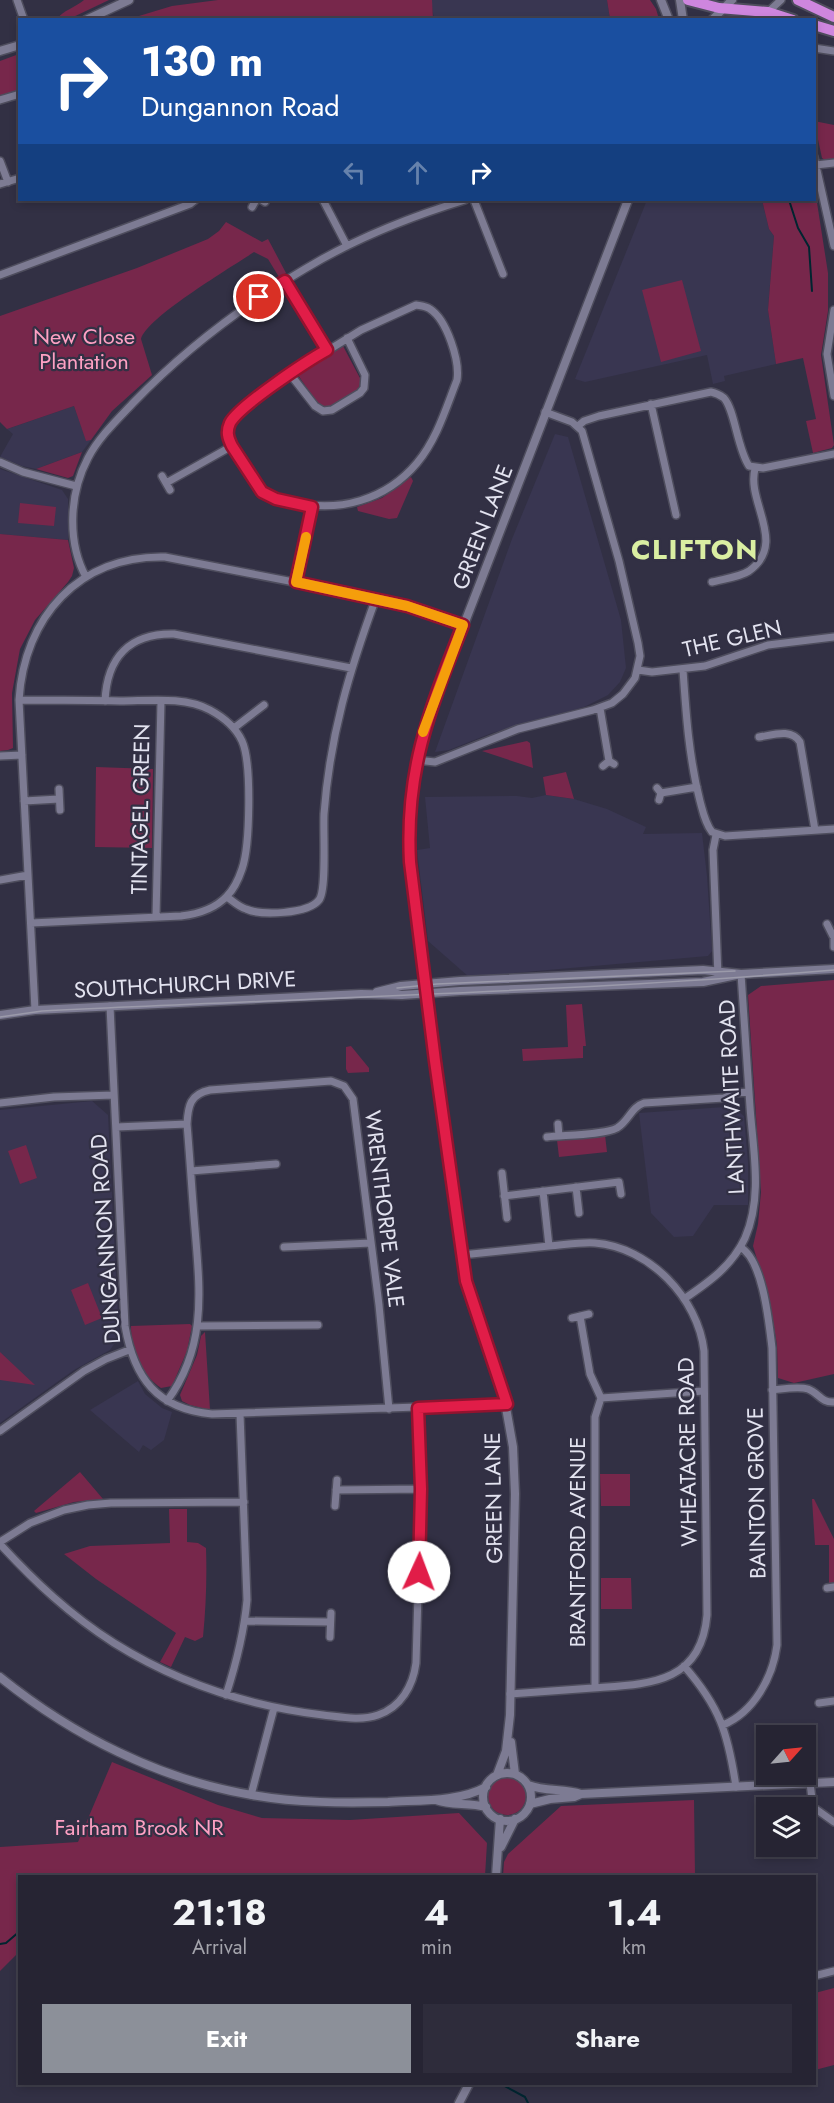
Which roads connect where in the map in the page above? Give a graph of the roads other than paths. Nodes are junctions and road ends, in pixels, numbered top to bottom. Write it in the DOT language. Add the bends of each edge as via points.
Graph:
graph roads {
  1 [pos="17,0"];
  2 [pos="129,0"];
  3 [pos="661,0"];
  4 [pos="680,0"];
  5 [pos="688,0"];
  6 [pos="781,0"];
  7 [pos="798,0"];
  8 [pos="729,4"];
  9 [pos="768,12"];
  10 [pos="834,17"];
  11 [pos="23,18"];
  12 [pos="90,18"];
  13 [pos="668,18"];
  14 [pos="682,18"];
  15 [pos="714,18"];
  16 [pos="787,18"];
  17 [pos="816,26"];
  18 [pos="834,31"];
  19 [pos="18,46"];
  20 [pos="816,48"];
  21 [pos="0,51"];
  22 [pos="834,51"];
  23 [pos="18,95"];
  24 [pos="0,100"];
  25 [pos="0,161"];
  26 [pos="834,163"];
  27 [pos="816,165"];
  28 [pos="4,183"];
  29 [pos="194,201"];
  30 [pos="324,201"];
  31 [pos="462,201"];
  32 [pos="474,201"];
  33 [pos="628,201"];
  34 [pos="347,246"];
  35 [pos="834,246"];
  36 [pos="503,274"];
  37 [pos="0,275"];
  38 [pos="285,281"];
  39 [pos="834,310"];
  40 [pos="347,338"];
  41 [pos="327,350"];
  42 [pos="832,370"];
  43 [pos="290,374"];
  44 [pos="834,396"];
  45 [pos="651,404"];
  46 [pos="545,412"];
  47 [pos="578,426"];
  48 [pos="232,446"];
  49 [pos="834,454"];
  50 [pos="0,462"];
  51 [pos="755,469"];
  52 [pos="166,483"];
  53 [pos="76,486"];
  54 [pos="312,507"];
  55 [pos="676,515"];
  56 [pos="86,577"];
  57 [pos="296,582"];
  58 [pos="712,582"];
  59 [pos="376,598"];
  60 [pos="463,625"];
  61 [pos="834,637"];
  62 [pos="351,668"];
  63 [pos="638,670"];
  64 [pos="683,670"];
  65 [pos="19,700"];
  66 [pos="105,701"];
  67 [pos="161,701"];
  68 [pos="264,705"];
  69 [pos="600,708"];
  70 [pos="234,728"];
  71 [pos="759,737"];
  72 [pos="22,754"];
  73 [pos="0,756"];
  74 [pos="416,760"];
  75 [pos="608,764"];
  76 [pos="697,787"];
  77 [pos="59,789"];
  78 [pos="659,794"];
  79 [pos="59,799"];
  80 [pos="24,801"];
  81 [pos="60,810"];
  82 [pos="834,829"];
  83 [pos="815,830"];
  84 [pos="716,835"];
  85 [pos="28,875"];
  86 [pos="0,880"];
  87 [pos="227,897"];
  88 [pos="156,917"];
  89 [pos="31,923"];
  90 [pos="827,924"];
  91 [pos="833,935"];
  92 [pos="834,947"];
  93 [pos="834,969"];
  94 [pos="741,974"];
  95 [pos="718,975"];
  96 [pos="426,989"];
  97 [pos="110,1006"];
  98 [pos="35,1010"];
  99 [pos="0,1015"];
  100 [pos="749,1092"];
  101 [pos="114,1095"];
  102 [pos="0,1103"];
  103 [pos="187,1124"];
  104 [pos="558,1124"];
  105 [pos="116,1127"];
  106 [pos="560,1136"];
  107 [pos="547,1137"];
  108 [pos="276,1164"];
  109 [pos="191,1171"];
  110 [pos="502,1173"];
  111 [pos="576,1187"];
  112 [pos="543,1191"];
  113 [pos="621,1194"];
  114 [pos="504,1196"];
  115 [pos="579,1213"];
  116 [pos="507,1218"];
  117 [pos="371,1243"];
  118 [pos="549,1246"];
  119 [pos="284,1247"];
  120 [pos="740,1247"];
  121 [pos="462,1255"];
  122 [pos="684,1299"];
  123 [pos="589,1314"];
  124 [pos="580,1316"];
  125 [pos="572,1318"];
  126 [pos="305,1325"];
  127 [pos="318,1325"];
  128 [pos="198,1326"];
  129 [pos="305,1335"];
  130 [pos="129,1350"];
  131 [pos="772,1390"];
  132 [pos="704,1391"];
  133 [pos="601,1398"];
  134 [pos="166,1401"];
  135 [pos="834,1402"];
  136 [pos="507,1404"];
  137 [pos="418,1408"];
  138 [pos="389,1409"];
  139 [pos="240,1414"];
  140 [pos="0,1431"];
  141 [pos="337,1480"];
  142 [pos="421,1489"];
  143 [pos="336,1490"];
  144 [pos="244,1502"];
  145 [pos="335,1506"];
  146 [pos="0,1543"];
  147 [pos="331,1613"];
  148 [pos="245,1621"];
  149 [pos="330,1622"];
  150 [pos="330,1637"];
  151 [pos="684,1666"];
  152 [pos="0,1677"];
  153 [pos="595,1688"];
  154 [pos="510,1694"];
  155 [pos="226,1695"];
  156 [pos="834,1701"];
  157 [pos="819,1703"];
  158 [pos="274,1708"];
  159 [pos="723,1725"];
  160 [pos="509,1730"];
  161 [pos="515,1774"];
  162 [pos="497,1775"];
  163 [pos="834,1782"];
  164 [pos="816,1783"];
  165 [pos="528,1785"];
  166 [pos="773,1785"];
  167 [pos="810,1785"];
  168 [pos="486,1786"];
  169 [pos="736,1787"];
  170 [pos="581,1794"];
  171 [pos="251,1795"];
  172 [pos="436,1800"];
  173 [pos="530,1804"];
  174 [pos="486,1807"];
  175 [pos="500,1819"];
  176 [pos="515,1819"];
  177 [pos="834,1822"];
  178 [pos="498,1853"];
  179 [pos="496,1875"];
  180 [pos="834,1971"];
  181 [pos="816,1976"];
  182 [pos="468,2085"];
  183 [pos="459,2103"];
  1 -- 11 [label="street"];
  2 -- 12 [label="street"];
  3 -- 13 [label="street"];
  4 -- 14 [label="street"];
  5 -- 8 [label="highway" via="712,7"];
  6 -- 9 [label="street"];
  7 -- 10 [label="highway"];
  8 -- 9 [label="highway"];
  8 -- 15 [label="street"];
  9 -- 16 [label="highway"];
  17 -- 18 [label="highway"];
  19 -- 21 [label="street"];
  20 -- 22 [label="street"];
  23 -- 24 [label="street"];
  25 -- 28 [label="street"];
  26 -- 27 [label="street"];
  27 -- 35 [label="street"];
  29 -- 37 [label="street"];
  30 -- 34 [label="street"];
  31 -- 34 [label="street"];
  32 -- 36 [label="street"];
  33 -- 46 [label="street, GREEN LANE"];
  34 -- 38 [label="street"];
  38 -- 41 [label="street"];
  38 -- 53 [label="street" via="220,325 154,381 103,435"];
  39 -- 42 [label="street" via="827,354"];
  40 -- 41 [label="street"];
  40 -- 43 [label="street" via="364,375 360,393 332,410 323,411"];
  40 -- 54 [label="street" via="408,308 425,306 440,318 456,353 457,380 432,442 404,477 362,501"];
  41 -- 43 [label="street"];
  42 -- 44 [label="street"];
  43 -- 48 [label="street" via="234,417 228,430"];
  45 -- 47 [label="street" via="599,416"];
  45 -- 51 [label="street" via="706,392 719,394 729,406 745,460"];
  45 -- 55 [label="street"];
  46 -- 47 [label="street"];
  46 -- 60 [label="street, GREEN LANE"];
  47 -- 63 [label="street" via="619,561 638,643"];
  48 -- 52 [label="street"];
  48 -- 54 [label="street" via="262,492"];
  49 -- 51 [label="street"];
  50 -- 53 [label="street"];
  51 -- 58 [label="street" via="753,481 766,537 765,549 748,571"];
  53 -- 56 [label="street" via="75,544"];
  54 -- 57 [label="street"];
  56 -- 57 [label="street" via="120,562 151,556"];
  56 -- 65 [label="street" via="60,598 35,632 22,670"];
  57 -- 59 [label="street"];
  59 -- 60 [label="street"];
  59 -- 62 [label="street"];
  60 -- 74 [label="street, GREEN LANE"];
  61 -- 64 [label="street, THE GLEN" via="768,645"];
  62 -- 66 [label="street" via="163,634 139,639 120,654 106,683"];
  62 -- 87 [label="street" via="327,771 321,898 305,910 254,912"];
  63 -- 64 [label="street, THE GLEN"];
  63 -- 69 [label="street" via="623,694"];
  64 -- 76 [label="street"];
  65 -- 66 [label="street"];
  65 -- 72 [label="street"];
  66 -- 67 [label="street"];
  67 -- 70 [label="street" via="194,703"];
  67 -- 88 [label="street, TINTAGEL GREEN"];
  68 -- 70 [label="street"];
  69 -- 74 [label="street" via="518,729 435,762"];
  69 -- 75 [label="street"];
  70 -- 87 [label="street" via="246,753 249,783 243,867"];
  71 -- 83 [label="street" via="787,733 800,742"];
  72 -- 73 [label="street"];
  72 -- 80 [label="street"];
  74 -- 96 [label="street, GREEN LANE" via="409,832"];
  76 -- 78 [label="street"];
  76 -- 84 [label="street" via="709,829"];
  77 -- 79 [label="street"];
  79 -- 80 [label="street"];
  79 -- 81 [label="street"];
  80 -- 85 [label="street"];
  82 -- 83 [label="street"];
  83 -- 84 [label="street"];
  84 -- 95 [label="street" via="713,850"];
  85 -- 86 [label="street"];
  85 -- 89 [label="street"];
  87 -- 88 [label="street" via="196,914"];
  88 -- 89 [label="street"];
  89 -- 98 [label="street"];
  90 -- 91 [label="street"];
  91 -- 92 [label="street"];
  93 -- 94 [label="street, SOUTHCHURCH DRIVE"];
  94 -- 95 [label="street, SOUTHCHURCH DRIVE"];
  94 -- 100 [label="street, LANTHWAITE ROAD"];
  95 -- 96 [label="street, SOUTHCHURCH DRIVE"];
  96 -- 97 [label="street, SOUTHCHURCH DRIVE" via="393,987 371,993"];
  96 -- 121 [label="street, GREEN LANE"];
  97 -- 98 [label="street, SOUTHCHURCH DRIVE"];
  97 -- 101 [label="street, DUNGANNON ROAD"];
  98 -- 99 [label="street, SOUTHCHURCH DRIVE"];
  100 -- 106 [label="street" via="724,1098 644,1103 612,1130"];
  100 -- 120 [label="street, LANTHWAITE ROAD" via="756,1200"];
  101 -- 102 [label="street"];
  101 -- 105 [label="street, DUNGANNON ROAD"];
  103 -- 105 [label="street"];
  103 -- 109 [label="street, WRENTHORPE VALE"];
  103 -- 117 [label="street, WRENTHORPE VALE" via="189,1103 203,1092 331,1082 344,1086 353,1099"];
  104 -- 106 [label="street"];
  105 -- 130 [label="street, DUNGANNON ROAD"];
  106 -- 107 [label="street"];
  108 -- 109 [label="street"];
  109 -- 128 [label="street, WRENTHORPE VALE" via="199,1276"];
  110 -- 114 [label="street"];
  111 -- 112 [label="street"];
  111 -- 113 [label="street" via="619,1182"];
  111 -- 115 [label="street"];
  112 -- 114 [label="street"];
  112 -- 118 [label="street"];
  114 -- 116 [label="street"];
  117 -- 119 [label="street"];
  117 -- 138 [label="street, WRENTHORPE VALE"];
  118 -- 121 [label="street, WHEATACRE ROAD"];
  118 -- 122 [label="street, WHEATACRE ROAD" via="596,1243 626,1251 662,1274"];
  120 -- 122 [label="street, LANTHWAITE ROAD" via="715,1278"];
  120 -- 131 [label="street, BAINTON GROVE" via="748,1251 752,1260 766,1306"];
  121 -- 136 [label="street, GREEN LANE" via="472,1304"];
  122 -- 132 [label="street, WHEATACRE ROAD" via="703,1344"];
  123 -- 124 [label="street"];
  124 -- 125 [label="street"];
  124 -- 133 [label="street" via="590,1374"];
  126 -- 127 [label="street"];
  126 -- 128 [label="street"];
  126 -- 129 [label="street"];
  128 -- 134 [label="street, WRENTHORPE VALE" via="188,1364"];
  130 -- 134 [label="street, DUNGANNON ROAD" via="141,1377"];
  130 -- 140 [label="street" via="84,1371"];
  131 -- 135 [label="street" via="805,1388 823,1401"];
  131 -- 159 [label="street, BAINTON GROVE" via="776,1653 755,1698 740,1715"];
  132 -- 133 [label="street"];
  132 -- 151 [label="street, WHEATACRE ROAD" via="707,1615 698,1646"];
  133 -- 153 [label="street, BRANTFORD AVENUE" via="595,1417"];
  134 -- 139 [label="street, DUNGANNON ROAD" via="194,1413"];
  136 -- 137 [label="street, DUNGANNON ROAD"];
  136 -- 154 [label="street, GREEN LANE" via="515,1466"];
  137 -- 138 [label="street, DUNGANNON ROAD"];
  137 -- 142 [label="street"];
  138 -- 139 [label="street, DUNGANNON ROAD"];
  139 -- 144 [label="street"];
  141 -- 143 [label="street"];
  142 -- 143 [label="street"];
  142 -- 158 [label="street" via="416,1663 405,1695 386,1711 363,1718"];
  143 -- 145 [label="street"];
  144 -- 146 [label="street" via="88,1504 30,1523"];
  144 -- 148 [label="street"];
  146 -- 155 [label="street" via="32,1579 86,1624 163,1671"];
  147 -- 149 [label="street"];
  148 -- 149 [label="street"];
  148 -- 155 [label="street"];
  149 -- 150 [label="street"];
  151 -- 153 [label="street, WHEATACRE ROAD" via="648,1684"];
  151 -- 159 [label="street" via="709,1697"];
  152 -- 171 [label="street" via="42,1709 105,1746 170,1773"];
  153 -- 154 [label="street, WHEATACRE ROAD"];
  154 -- 160 [label="street, GREEN LANE"];
  155 -- 158 [label="street"];
  156 -- 157 [label="street"];
  158 -- 171 [label="street"];
  159 -- 169 [label="street"];
  160 -- 161 [label="street, GREEN LANE"];
  160 -- 162 [label="street, GREEN LANE"];
  161 -- 162 [label="street"];
  161 -- 165 [label="street"];
  162 -- 168 [label="street"];
  163 -- 164 [label="street"];
  165 -- 170 [label="street"];
  165 -- 173 [label="street"];
  166 -- 169 [label="street"];
  167 -- 177 [label="street" via="813,1807"];
  168 -- 172 [label="street" via="470,1794"];
  168 -- 174 [label="street"];
  169 -- 170 [label="street"];
  170 -- 173 [label="street"];
  171 -- 172 [label="street" via="324,1803"];
  172 -- 174 [label="street"];
  173 -- 176 [label="street"];
  174 -- 175 [label="street"];
  175 -- 176 [label="street"];
  175 -- 178 [label="street"];
  176 -- 178 [label="street"];
  178 -- 179 [label="street"];
  180 -- 181 [label="street"];
  182 -- 183 [label="street"];
}
